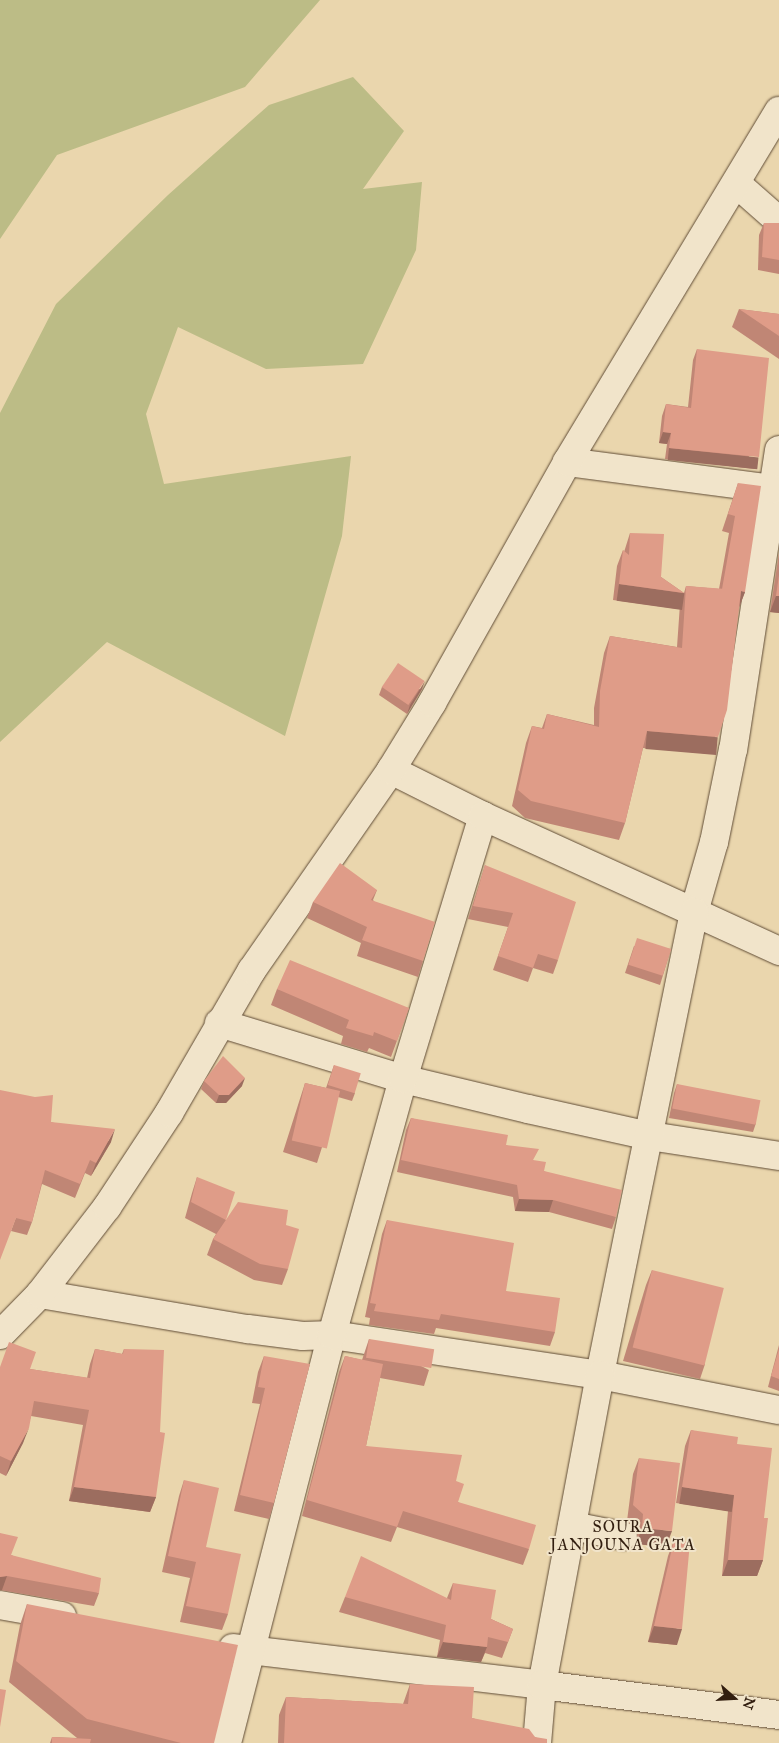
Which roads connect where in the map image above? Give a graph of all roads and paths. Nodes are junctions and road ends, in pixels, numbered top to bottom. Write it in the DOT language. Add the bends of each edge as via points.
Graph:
graph roads {
  1 [pos="779,111"];
  2 [pos="737,184"];
  3 [pos="779,221"];
  4 [pos="779,450"];
  5 [pos="567,462"];
  6 [pos="776,490"];
  7 [pos="391,770"];
  8 [pos="483,816"];
  9 [pos="694,912"];
  10 [pos="779,951"];
  11 [pos="219,1023"];
  12 [pos="403,1079"];
  13 [pos="650,1136"];
  14 [pos="779,1156"];
  15 [pos="40,1294"];
  16 [pos="3,1328"];
  17 [pos="332,1335"];
  18 [pos="600,1375"];
  19 [pos="779,1410"];
  20 [pos="572,1526"];
  21 [pos="623,1536"];
  22 [pos="0,1605"];
  23 [pos="86,1621"];
  24 [pos="211,1644"];
  25 [pos="250,1651"];
  26 [pos="542,1684"];
  27 [pos="779,1716"];
  28 [pos="227,1743"];
  29 [pos="537,1743"];
  1 -- 2 [label="street"];
  2 -- 3 [label="street"];
  2 -- 5 [label="street"];
  4 -- 6 [label="street"];
  5 -- 6 [label="street"];
  5 -- 7 [label="street"];
  6 -- 9 [label="street" via="733,749 714,842"];
  7 -- 8 [label="street"];
  7 -- 11 [label="street" via="330,854"];
  8 -- 9 [label="street"];
  8 -- 12 [label="street"];
  9 -- 10 [label="street"];
  9 -- 13 [label="street"];
  11 -- 12 [label="street"];
  11 -- 15 [label="street" via="169,1112 107,1207"];
  12 -- 13 [label="street"];
  12 -- 17 [label="street"];
  13 -- 14 [label="street"];
  13 -- 18 [label="street"];
  15 -- 16 [label="street"];
  15 -- 17 [label="street" via="276,1333"];
  17 -- 18 [label="street"];
  17 -- 25 [label="street"];
  18 -- 19 [label="street"];
  18 -- 20 [label="street"];
  20 -- 21 [label="street"];
  20 -- 26 [label="street"];
  22 -- 23 [label="street"];
  24 -- 25 [label="street"];
  25 -- 26 [label="street"];
  25 -- 28 [label="street"];
  26 -- 27 [label="street"];
  26 -- 29 [label="street"];
}
